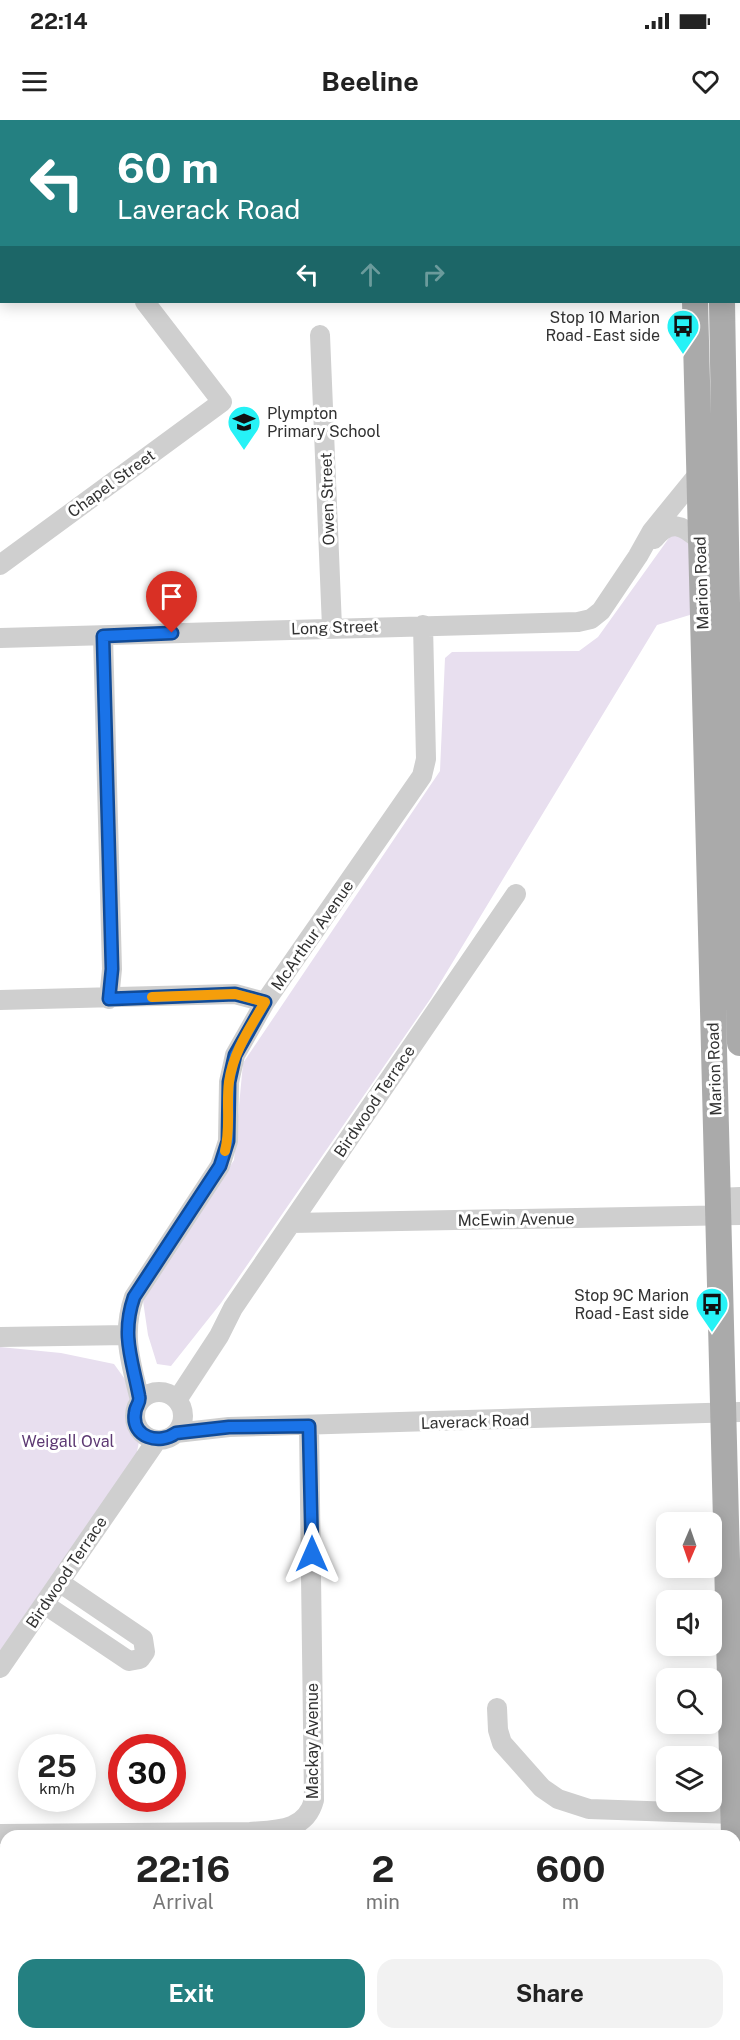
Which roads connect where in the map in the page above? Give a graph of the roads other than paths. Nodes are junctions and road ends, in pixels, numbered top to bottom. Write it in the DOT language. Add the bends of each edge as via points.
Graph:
graph roads {
  1 [pos="146,303"];
  2 [pos="695,303"];
  3 [pos="722,303"];
  4 [pos="320,334"];
  5 [pos="700,472"];
  6 [pos="699,540"];
  7 [pos="733,555"];
  8 [pos="638,556"];
  9 [pos="0,565"];
  10 [pos="734,622"];
  11 [pos="702,623"];
  12 [pos="423,626"];
  13 [pos="332,627"];
  14 [pos="103,636"];
  15 [pos="0,638"];
  16 [pos="516,894"];
  17 [pos="109,999"];
  18 [pos="0,1000"];
  19 [pos="265,1002"];
  20 [pos="740,1043"];
  21 [pos="729,1206"];
  22 [pos="291,1223"];
  23 [pos="127,1335"];
  24 [pos="0,1337"];
  25 [pos="166,1406"];
  26 [pos="731,1412"];
  27 [pos="309,1426"];
  28 [pos="149,1436"];
  29 [pos="59,1582"];
  30 [pos="44,1604"];
  31 [pos="0,1668"];
  32 [pos="498,1708"];
  33 [pos="736,1759"];
  34 [pos="733,1825"];
  35 [pos="285,1830"];
  1 -- 9 [label="street, Chapel Street" via="222,402"];
  2 -- 5 [label="main road, Marion Road"];
  3 -- 7 [label="main road, Marion Road"];
  4 -- 13 [label="street, Owen Street"];
  5 -- 6 [label="main road, Marion Road"];
  5 -- 8 [label="street, Long Street" via="652,531"];
  6 -- 8 [label="street, Long Street" via="674,525 659,533"];
  6 -- 11 [label="main road, Marion Road"];
  7 -- 10 [label="main road, Marion Road"];
  8 -- 12 [label="street, Long Street" via="601,611 591,619"];
  10 -- 11 [label="street"];
  10 -- 20 [label="main road, Marion Road"];
  11 -- 21 [label="main road, Marion Road"];
  12 -- 13 [label="street, Long Street"];
  12 -- 19 [label="street, McArthur Avenue" via="426,759 422,776"];
  13 -- 14 [label="street, Long Street"];
  14 -- 15 [label="street, Long Street"];
  14 -- 17 [label="street" via="112,969"];
  16 -- 22 [label="street, Birdwood Terrace"];
  17 -- 18 [label="street"];
  17 -- 19 [label="street" via="235,994"];
  19 -- 23 [label="street, McArthur Avenue" via="235,1055 229,1082 228,1141 220,1166 134,1297 127,1318"];
  21 -- 22 [label="street, McEwin Avenue"];
  21 -- 26 [label="main road, Marion Road"];
  22 -- 25 [label="street, Birdwood Terrace" via="232,1308 210,1329"];
  23 -- 24 [label="street"];
  23 -- 25 [label="street, McArthur Avenue"];
  25 -- 27 [label="street, Laverack Road" via="229,1427"];
  25 -- 28 [label="street" via="169,1438"];
  25 -- 28 [label="street, McArthur Avenue" via="134,1414"];
  26 -- 27 [label="street, Laverack Road"];
  26 -- 33 [label="main road, Marion Road"];
  27 -- 35 [label="street, Mackay Avenue" via="314,1800 303,1821"];
  28 -- 29 [label="street, Birdwood Terrace" via="132,1476"];
  29 -- 30 [label="street, Birdwood Terrace"];
  29 -- 30 [label="street" via="143,1639 145,1652 141,1659 129,1661"];
  30 -- 31 [label="street, Birdwood Terrace"];
  32 -- 34 [label="street" via="502,1743 542,1788 558,1799 589,1809"];
  33 -- 34 [label="main road, Marion Road"];
}
